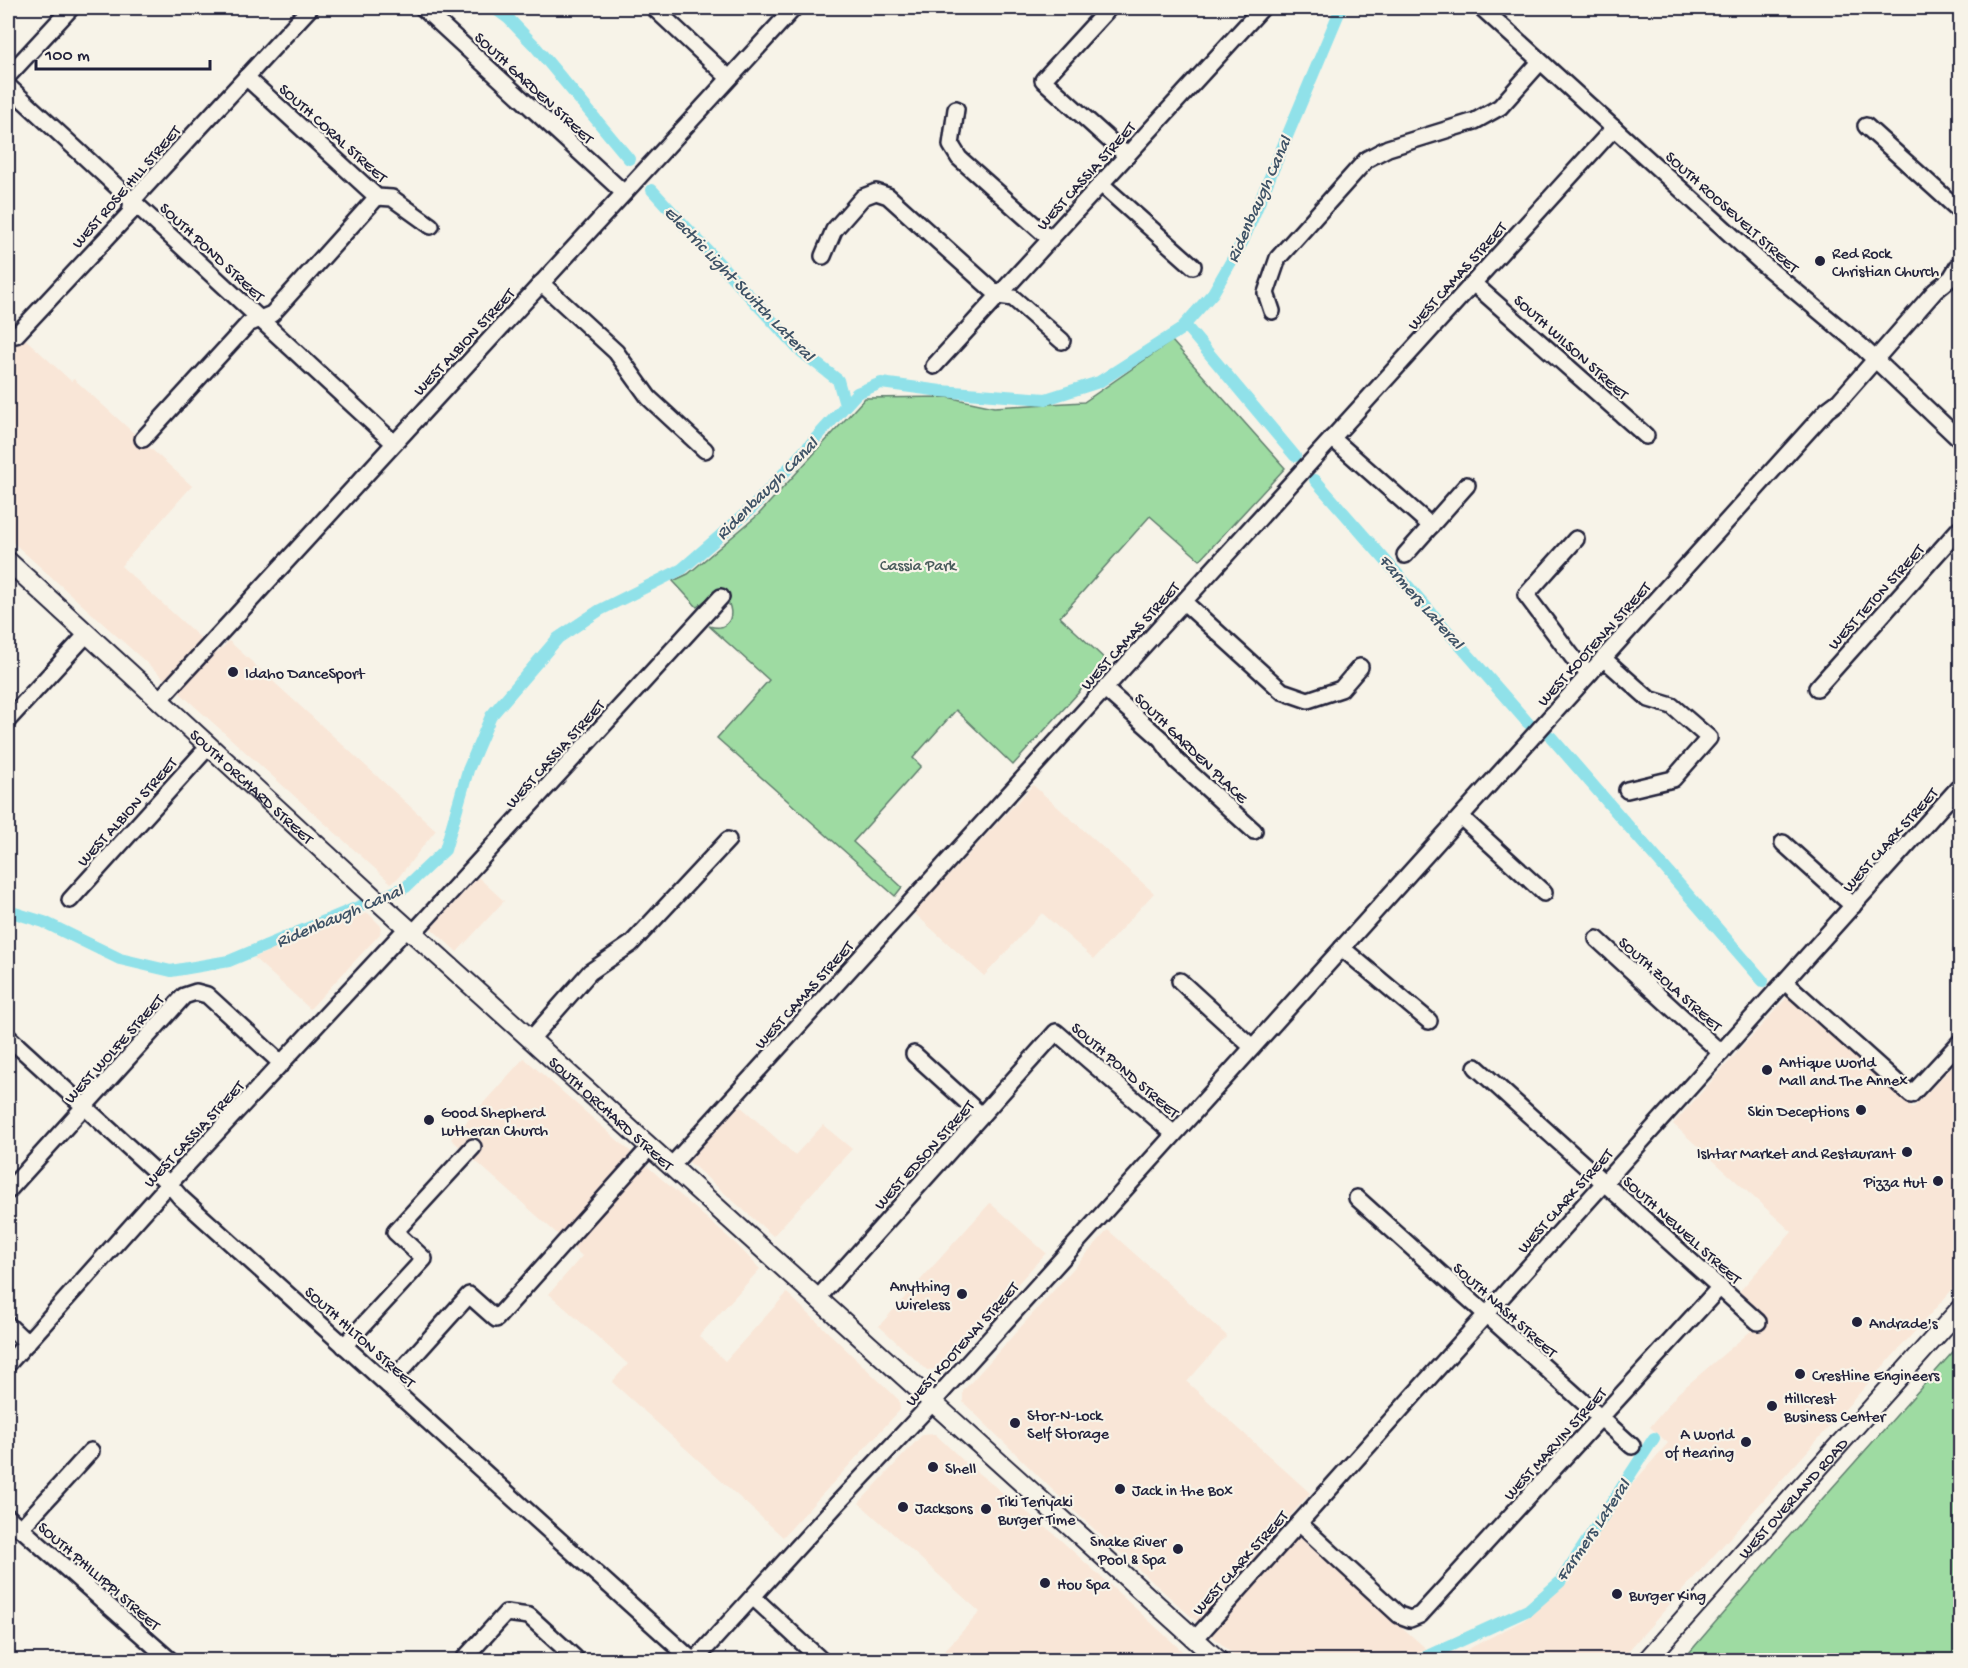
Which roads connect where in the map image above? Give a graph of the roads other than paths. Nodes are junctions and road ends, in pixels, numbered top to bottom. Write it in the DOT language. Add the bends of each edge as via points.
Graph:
graph roads {
  1 [pos="71,8"];
  2 [pos="310,8"];
  3 [pos="423,8"];
  4 [pos="654,8"];
  5 [pos="794,8"];
  6 [pos="1108,8"];
  7 [pos="1262,8"];
  8 [pos="1482,8"];
  9 [pos="1540,62"];
  10 [pos="8,76"];
  11 [pos="246,77"];
  12 [pos="729,78"];
  13 [pos="8,86"];
  14 [pos="956,110"];
  15 [pos="1866,126"];
  16 [pos="1614,128"];
  17 [pos="1127,156"];
  18 [pos="1101,184"];
  19 [pos="624,193"];
  20 [pos="377,197"];
  21 [pos="132,201"];
  22 [pos="1960,211"];
  23 [pos="431,226"];
  24 [pos="1050,239"];
  25 [pos="823,256"];
  26 [pos="1960,263"];
  27 [pos="1193,266"];
  28 [pos="541,283"];
  29 [pos="1473,283"];
  30 [pos="999,296"];
  31 [pos="1272,311"];
  32 [pos="260,319"];
  33 [pos="16,335"];
  34 [pos="1062,341"];
  35 [pos="1875,359"];
  36 [pos="934,366"];
  37 [pos="1646,436"];
  38 [pos="143,439"];
  39 [pos="1960,440"];
  40 [pos="1336,441"];
  41 [pos="394,443"];
  42 [pos="705,450"];
  43 [pos="1467,485"];
  44 [pos="1431,526"];
  45 [pos="1960,528"];
  46 [pos="1576,539"];
  47 [pos="1405,555"];
  48 [pos="8,561"];
  49 [pos="721,597"];
  50 [pos="1184,602"];
  51 [pos="87,634"];
  52 [pos="1603,658"];
  53 [pos="1360,667"];
  54 [pos="1590,673"];
  55 [pos="1105,688"];
  56 [pos="1817,688"];
  57 [pos="159,700"];
  58 [pos="8,720"];
  59 [pos="209,746"];
  60 [pos="1960,786"];
  61 [pos="1627,790"];
  62 [pos="1461,816"];
  63 [pos="1254,831"];
  64 [pos="728,840"];
  65 [pos="1783,843"];
  66 [pos="1544,893"];
  67 [pos="70,900"];
  68 [pos="1853,906"];
  69 [pos="410,930"];
  70 [pos="1597,939"];
  71 [pos="1342,948"];
  72 [pos="1180,981"];
  73 [pos="1785,982"];
  74 [pos="1430,1021"];
  75 [pos="1056,1032"];
  76 [pos="8,1037"];
  77 [pos="531,1039"];
  78 [pos="1960,1042"];
  79 [pos="1252,1047"];
  80 [pos="1721,1053"];
  81 [pos="914,1054"];
  82 [pos="282,1064"];
  83 [pos="1476,1066"];
  84 [pos="84,1107"];
  85 [pos="981,1115"];
  86 [pos="1173,1133"];
  87 [pos="473,1147"];
  88 [pos="650,1147"];
  89 [pos="671,1166"];
  90 [pos="1605,1182"];
  91 [pos="169,1184"];
  92 [pos="8,1191"];
  93 [pos="1357,1198"];
  94 [pos="1720,1287"];
  95 [pos="817,1299"];
  96 [pos="1960,1309"];
  97 [pos="1486,1314"];
  98 [pos="1758,1322"];
  99 [pos="8,1325"];
  100 [pos="27,1343"];
  101 [pos="344,1346"];
  102 [pos="8,1364"];
  103 [pos="388,1385"];
  104 [pos="932,1403"];
  105 [pos="1601,1418"];
  106 [pos="1632,1446"];
  107 [pos="91,1451"];
  108 [pos="8,1517"];
  109 [pos="1299,1523"];
  110 [pos="20,1529"];
  111 [pos="753,1597"];
  112 [pos="1195,1639"];
  113 [pos="170,1660"];
  114 [pos="463,1660"];
  115 [pos="574,1660"];
  116 [pos="694,1660"];
  117 [pos="821,1660"];
  118 [pos="1218,1660"];
  119 [pos="1647,1660"];
  1 -- 10 [label="street"];
  2 -- 11 [label="street, WEST ROSE HILL STREET"];
  3 -- 19 [label="street, SOUTH GARDEN STREET"];
  4 -- 12 [label="street"];
  5 -- 12 [label="street, WEST ALBION STREET"];
  6 -- 17 [label="street" via="1043,80"];
  7 -- 17 [label="street, WEST CASSIA STREET"];
  8 -- 9 [label="street, SOUTH ROOSEVELT STREET"];
  9 -- 16 [label="street, SOUTH ROOSEVELT STREET"];
  9 -- 31 [label="street" via="1500,107 1474,121 1388,148 1367,159 1278,258 1266,293"];
  11 -- 20 [label="street, SOUTH CORAL STREET"];
  11 -- 21 [label="street, WEST ROSE HILL STREET"];
  12 -- 19 [label="street, WEST ALBION STREET"];
  13 -- 21 [label="street, SOUTH POND STREET"];
  14 -- 24 [label="street" via="951,145 959,158"];
  15 -- 22 [label="street"];
  16 -- 29 [label="street, WEST CAMAS STREET"];
  16 -- 35 [label="street, SOUTH ROOSEVELT STREET" via="1763,264"];
  17 -- 18 [label="street, WEST CASSIA STREET"];
  18 -- 24 [label="street, WEST CASSIA STREET"];
  18 -- 27 [label="street"];
  19 -- 28 [label="street, WEST ALBION STREET"];
  20 -- 23 [label="street, SOUTH CORAL STREET" via="392,198"];
  20 -- 32 [label="street" via="272,314"];
  21 -- 32 [label="street, SOUTH POND STREET"];
  21 -- 33 [label="street, WEST ROSE HILL STREET" via="130,213"];
  24 -- 30 [label="street, WEST CASSIA STREET"];
  25 -- 30 [label="street" via="834,230 863,197 876,192 888,196"];
  26 -- 35 [label="street, WEST KOOTENAI STREET" via="1951,278"];
  28 -- 41 [label="street, WEST ALBION STREET"];
  28 -- 42 [label="street" via="616,352 649,398"];
  29 -- 37 [label="street, SOUTH WILSON STREET"];
  29 -- 40 [label="street, WEST CAMAS STREET"];
  30 -- 34 [label="street" via="1013,298"];
  30 -- 36 [label="street, WEST CASSIA STREET"];
  32 -- 38 [label="street" via="248,324"];
  32 -- 41 [label="street, SOUTH POND STREET"];
  35 -- 39 [label="street, SOUTH ROOSEVELT STREET"];
  35 -- 52 [label="street, WEST KOOTENAI STREET"];
  40 -- 44 [label="street"];
  40 -- 50 [label="street, WEST CAMAS STREET"];
  41 -- 57 [label="street, WEST ALBION STREET"];
  43 -- 44 [label="street"];
  44 -- 47 [label="street"];
  45 -- 56 [label="street, WEST TETON STREET"];
  46 -- 54 [label="street" via="1526,595 1577,663"];
  48 -- 51 [label="main road, SOUTH ORCHARD STREET"];
  49 -- 69 [label="street, WEST CASSIA STREET"];
  50 -- 53 [label="street" via="1282,691 1308,700 1341,689"];
  50 -- 55 [label="street, WEST CAMAS STREET"];
  51 -- 57 [label="main road, SOUTH ORCHARD STREET"];
  51 -- 58 [label="street"];
  52 -- 54 [label="street, WEST KOOTENAI STREET"];
  52 -- 61 [label="street" via="1649,699 1672,706 1709,738 1673,778"];
  54 -- 62 [label="street, WEST KOOTENAI STREET"];
  55 -- 63 [label="street, SOUTH GARDEN PLACE"];
  55 -- 89 [label="street, WEST CAMAS STREET"];
  57 -- 59 [label="main road, SOUTH ORCHARD STREET"];
  59 -- 67 [label="street, WEST ALBION STREET"];
  59 -- 69 [label="main road, SOUTH ORCHARD STREET"];
  60 -- 68 [label="street, WEST CLARK STREET"];
  62 -- 66 [label="street"];
  62 -- 71 [label="street, WEST KOOTENAI STREET"];
  64 -- 77 [label="street" via="631,944 590,972"];
  65 -- 68 [label="street"];
  68 -- 73 [label="street, WEST CLARK STREET"];
  69 -- 77 [label="main road, SOUTH ORCHARD STREET"];
  69 -- 82 [label="street, WEST CASSIA STREET"];
  70 -- 80 [label="street, SOUTH ZOLA STREET"];
  71 -- 74 [label="street"];
  71 -- 79 [label="street, WEST KOOTENAI STREET"];
  72 -- 79 [label="street"];
  73 -- 78 [label="street" via="1911,1095"];
  73 -- 80 [label="street, WEST CLARK STREET"];
  75 -- 85 [label="street, WEST EDSON STREET"];
  75 -- 86 [label="street, SOUTH POND STREET"];
  76 -- 84 [label="street, SOUTH HILTON STREET"];
  77 -- 88 [label="main road, SOUTH ORCHARD STREET"];
  79 -- 86 [label="street, WEST KOOTENAI STREET"];
  80 -- 90 [label="street, WEST CLARK STREET"];
  81 -- 85 [label="street"];
  82 -- 84 [label="street, WEST WOLFE STREET" via="207,995 196,992 184,996"];
  82 -- 91 [label="street, WEST CASSIA STREET"];
  83 -- 90 [label="street, SOUTH NEWELL STREET"];
  84 -- 91 [label="street, SOUTH HILTON STREET"];
  84 -- 92 [label="street, WEST WOLFE STREET"];
  85 -- 95 [label="street, WEST EDSON STREET"];
  86 -- 104 [label="street, WEST KOOTENAI STREET"];
  87 -- 101 [label="street" via="394,1232 424,1259"];
  88 -- 89 [label="main road, SOUTH ORCHARD STREET"];
  88 -- 103 [label="street" via="496,1319 469,1294"];
  89 -- 95 [label="main road, SOUTH ORCHARD STREET"];
  90 -- 94 [label="street, SOUTH NEWELL STREET"];
  90 -- 97 [label="street, WEST CLARK STREET"];
  91 -- 100 [label="street, WEST CASSIA STREET"];
  91 -- 101 [label="street, SOUTH HILTON STREET"];
  93 -- 97 [label="street, SOUTH NASH STREET"];
  94 -- 98 [label="street, SOUTH NEWELL STREET"];
  94 -- 105 [label="street, WEST MARVIN STREET"];
  95 -- 104 [label="main road, SOUTH ORCHARD STREET"];
  96 -- 119 [label="main road, WEST OVERLAND ROAD"];
  97 -- 105 [label="street, SOUTH NASH STREET"];
  97 -- 109 [label="street, WEST CLARK STREET"];
  99 -- 100 [label="street"];
  100 -- 102 [label="street, WEST CASSIA STREET"];
  101 -- 103 [label="street, SOUTH HILTON STREET"];
  103 -- 116 [label="street, SOUTH HILTON STREET"];
  104 -- 111 [label="street, WEST KOOTENAI STREET"];
  104 -- 112 [label="main road, SOUTH ORCHARD STREET"];
  105 -- 106 [label="street, SOUTH NASH STREET"];
  105 -- 109 [label="street, WEST MARVIN STREET" via="1420,1615 1410,1619 1399,1615"];
  107 -- 110 [label="street"];
  108 -- 110 [label="street, SOUTH PHILLIPPI STREET"];
  109 -- 112 [label="street, WEST CLARK STREET"];
  110 -- 113 [label="street, SOUTH PHILLIPPI STREET"];
  111 -- 116 [label="street, WEST KOOTENAI STREET"];
  111 -- 117 [label="street"];
  112 -- 118 [label="main road, SOUTH ORCHARD STREET"];
  114 -- 115 [label="street" via="506,1613 528,1616"];
}
